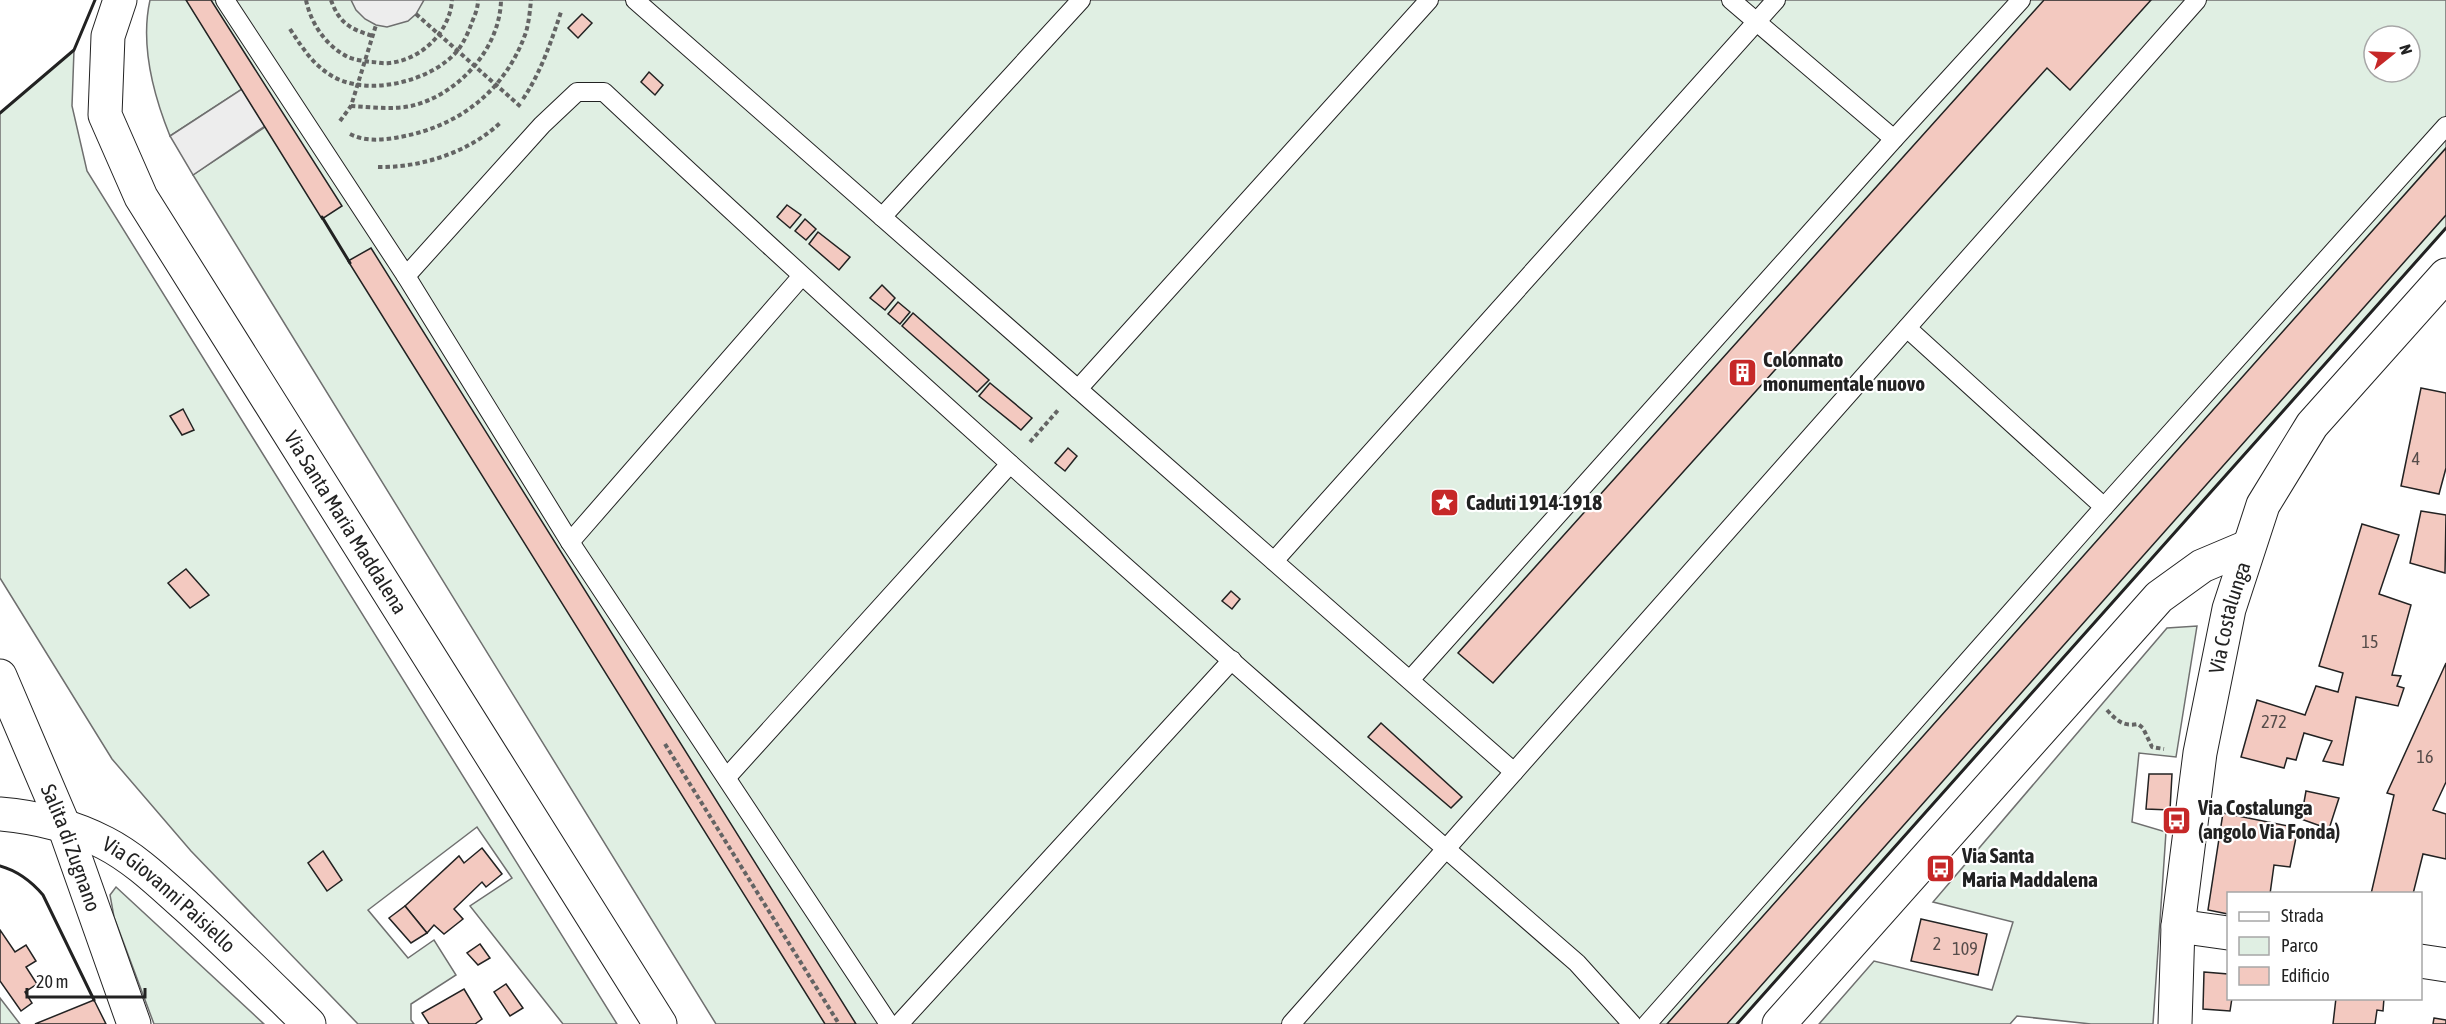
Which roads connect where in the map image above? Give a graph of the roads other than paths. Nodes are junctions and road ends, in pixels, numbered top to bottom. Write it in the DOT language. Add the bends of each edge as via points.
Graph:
graph roads {
  1 [pos="120,0"];
  2 [pos="225,0"];
  3 [pos="635,0"];
  4 [pos="1081,0"];
  5 [pos="1429,0"];
  6 [pos="1731,0"];
  7 [pos="1776,0"];
  8 [pos="2021,0"];
  9 [pos="2197,0"];
  10 [pos="1757,22"];
  11 [pos="2446,126"];
  12 [pos="1894,139"];
  13 [pos="882,217"];
  14 [pos="2446,275"];
  15 [pos="406,276"];
  16 [pos="801,277"];
  17 [pos="1907,328"];
  18 [pos="1078,389"];
  19 [pos="1010,464"];
  20 [pos="2104,507"];
  21 [pos="570,542"];
  22 [pos="2247,547"];
  23 [pos="1274,561"];
  24 [pos="1232,660"];
  25 [pos="0,676"];
  26 [pos="1410,680"];
  27 [pos="1514,772"];
  28 [pos="727,777"];
  29 [pos="0,814"];
  30 [pos="64,826"];
  31 [pos="1446,849"];
  32 [pos="2178,926"];
  33 [pos="2227,933"];
  34 [pos="2422,961"];
  35 [pos="2446,965"];
  36 [pos="134,1024"];
  37 [pos="309,1024"];
  38 [pos="660,1024"];
  39 [pos="889,1024"];
  40 [pos="899,1024"];
  41 [pos="1291,1024"];
  42 [pos="1632,1024"];
  43 [pos="1647,1024"];
  44 [pos="1779,1024"];
  45 [pos="2175,1024"];
  1 -- 38 [label="street, Via Santa Maria Maddalena" via="108,36 105,115 141,197"];
  2 -- 15 [label="lane"];
  3 -- 13 [label="lane"];
  4 -- 13 [label="lane"];
  5 -- 18 [label="lane"];
  6 -- 10 [label="lane"];
  7 -- 10 [label="lane"];
  8 -- 12 [label="lane"];
  9 -- 17 [label="lane"];
  10 -- 12 [label="lane"];
  10 -- 23 [label="lane"];
  11 -- 20 [label="lane"];
  12 -- 26 [label="lane"];
  13 -- 18 [label="lane"];
  14 -- 22 [label="street, Via Costalunga" via="2312,425 2263,505"];
  15 -- 16 [label="lane" via="542,125 577,92 604,92"];
  15 -- 21 [label="lane"];
  16 -- 19 [label="lane"];
  16 -- 21 [label="lane"];
  17 -- 20 [label="lane"];
  17 -- 27 [label="lane"];
  18 -- 23 [label="lane"];
  19 -- 24 [label="lane"];
  19 -- 28 [label="lane"];
  20 -- 43 [label="lane"];
  21 -- 28 [label="lane"];
  22 -- 32 [label="street, Via Costalunga" via="2229,609 2200,753"];
  22 -- 44 [label="street" via="2202,566 2159,597"];
  23 -- 26 [label="lane"];
  24 -- 31 [label="lane"];
  24 -- 40 [label="lane"];
  25 -- 30 [label="street, Salita di Zugnano"];
  26 -- 27 [label="lane"];
  27 -- 31 [label="lane"];
  28 -- 39 [label="lane"];
  29 -- 30 [label="street, Via Giovanni Paisiello" via="29,816"];
  30 -- 36 [label="street, Salita di Zugnano"];
  30 -- 37 [label="street, Via Giovanni Paisiello" via="105,843 147,871"];
  31 -- 41 [label="lane"];
  31 -- 42 [label="lane" via="1577,963"];
  32 -- 33 [label="street"];
  32 -- 45 [label="street, Via Costalunga"];
  34 -- 35 [label="street"];
}
